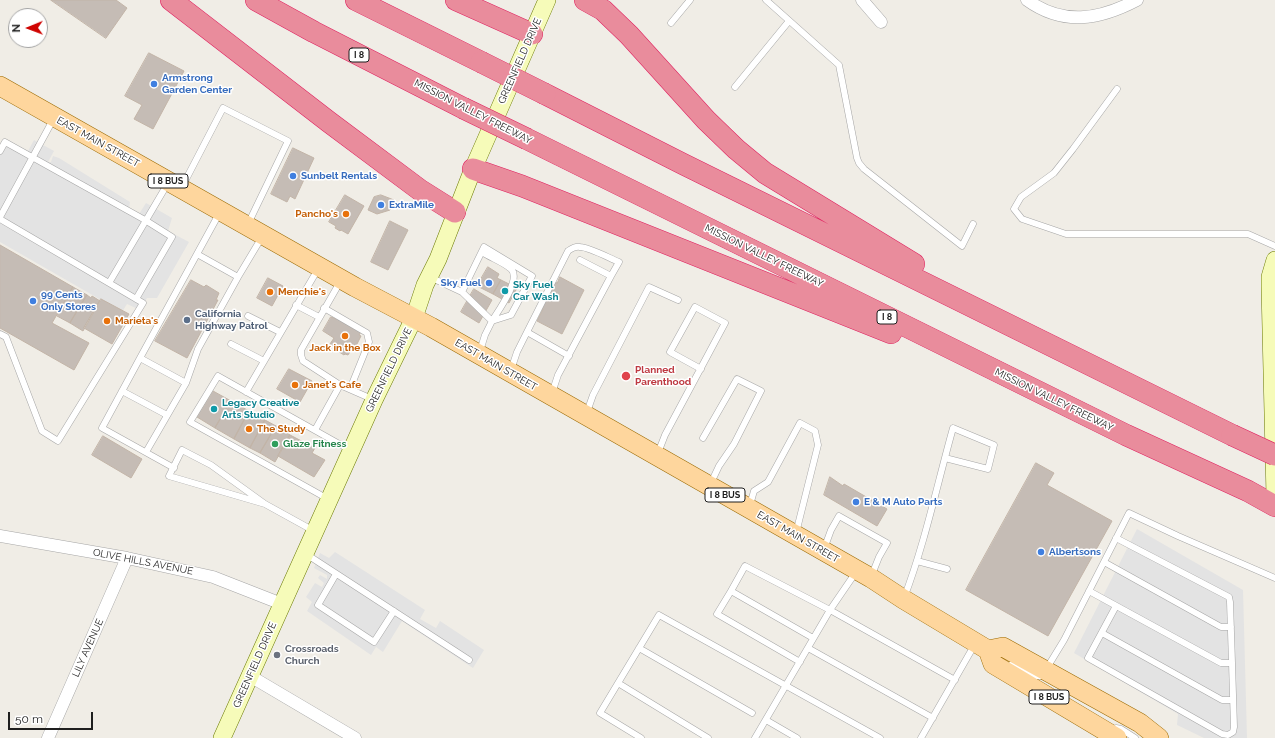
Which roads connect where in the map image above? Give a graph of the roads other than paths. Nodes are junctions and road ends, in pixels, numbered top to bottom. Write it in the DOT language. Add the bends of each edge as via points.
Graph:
graph roads {
  1 [pos="171,0"];
  2 [pos="256,0"];
  3 [pos="356,0"];
  4 [pos="456,0"];
  5 [pos="548,0"];
  6 [pos="585,0"];
  7 [pos="690,0"];
  8 [pos="766,0"];
  9 [pos="862,0"];
  10 [pos="1027,0"];
  11 [pos="1137,0"];
  12 [pos="789,21"];
  13 [pos="881,22"];
  14 [pos="671,24"];
  15 [pos="532,34"];
  16 [pos="0,86"];
  17 [pos="735,87"];
  18 [pos="1117,89"];
  19 [pos="55,117"];
  20 [pos="2,141"];
  21 [pos="0,151"];
  22 [pos="32,158"];
  23 [pos="473,169"];
  24 [pos="175,185"];
  25 [pos="221,211"];
  26 [pos="455,212"];
  27 [pos="0,218"];
  28 [pos="145,220"];
  29 [pos="973,224"];
  30 [pos="255,230"];
  31 [pos="1275,246"];
  32 [pos="482,252"];
  33 [pos="196,254"];
  34 [pos="580,260"];
  35 [pos="1275,260"];
  36 [pos="320,267"];
  37 [pos="429,276"];
  38 [pos="611,276"];
  39 [pos="238,277"];
  40 [pos="341,280"];
  41 [pos="109,282"];
  42 [pos="462,292"];
  43 [pos="136,299"];
  44 [pos="678,300"];
  45 [pos="296,305"];
  46 [pos="324,308"];
  47 [pos="248,316"];
  48 [pos="319,317"];
  49 [pos="414,318"];
  50 [pos="492,321"];
  51 [pos="280,332"];
  52 [pos="527,332"];
  53 [pos="0,334"];
  54 [pos="232,344"];
  55 [pos="1065,352"];
  56 [pos="479,355"];
  57 [pos="569,356"];
  58 [pos="140,358"];
  59 [pos="264,361"];
  60 [pos="701,369"];
  61 [pos="510,372"];
  62 [pos="1017,382"];
  63 [pos="186,383"];
  64 [pos="340,385"];
  65 [pos="350,389"];
  66 [pos="122,390"];
  67 [pos="246,392"];
  68 [pos="551,396"];
  69 [pos="374,400"];
  70 [pos="167,415"];
  71 [pos="586,416"];
  72 [pos="315,430"];
  73 [pos="703,438"];
  74 [pos="352,450"];
  75 [pos="146,452"];
  76 [pos="1275,455"];
  77 [pos="657,456"];
  78 [pos="945,458"];
  79 [pos="174,468"];
  80 [pos="710,486"];
  81 [pos="1275,496"];
  82 [pos="329,500"];
  83 [pos="265,504"];
  84 [pos="1275,506"];
  85 [pos="749,509"];
  86 [pos="315,532"];
  87 [pos="795,535"];
  88 [pos="0,536"];
  89 [pos="1116,538"];
  90 [pos="823,551"];
  91 [pos="305,554"];
  92 [pos="127,558"];
  93 [pos="917,561"];
  94 [pos="1104,562"];
  95 [pos="947,569"];
  96 [pos="336,574"];
  97 [pos="864,574"];
  98 [pos="1275,578"];
  99 [pos="731,591"];
  100 [pos="1089,591"];
  101 [pos="903,599"];
  102 [pos="282,604"];
  103 [pos="1116,606"];
  104 [pos="830,610"];
  105 [pos="394,611"];
  106 [pos="1231,627"];
  107 [pos="1102,633"];
  108 [pos="813,638"];
  109 [pos="982,646"];
  110 [pos="639,648"];
  111 [pos="808,648"];
  112 [pos="469,660"];
  113 [pos="800,662"];
  114 [pos="1232,663"];
  115 [pos="997,666"];
  116 [pos="1046,670"];
  117 [pos="250,676"];
  118 [pos="955,680"];
  119 [pos="618,683"];
  120 [pos="786,686"];
  121 [pos="1233,700"];
  122 [pos="752,713"];
  123 [pos="933,718"];
  124 [pos="766,720"];
  125 [pos="1112,736"];
  126 [pos="48,738"];
  127 [pos="222,738"];
  128 [pos="355,738"];
  129 [pos="641,738"];
  130 [pos="708,738"];
  131 [pos="755,738"];
  132 [pos="797,738"];
  133 [pos="880,738"];
  134 [pos="921,738"];
  135 [pos="1136,738"];
  136 [pos="1159,738"];
  1 -- 26 [label="highway" via="420,190"];
  2 -- 62 [label="highway, MISSION VALLEY FREEWAY / I 8, bridge" via="463,108"];
  3 -- 55 [label="highway, bridge"];
  4 -- 15 [label="highway"];
  5 -- 15 [label="main road, GREENFIELD DRIVE"];
  6 -- 55 [label="highway" via="603,10 706,120 765,173 925,271"];
  7 -- 14 [label="lane"];
  8 -- 12 [label="lane"];
  9 -- 13 [label="street"];
  10 -- 11 [label="street" via="1056,15 1080,18 1120,9"];
  12 -- 17 [label="lane"];
  12 -- 29 [label="lane" via="839,65 857,158 864,169 962,246"];
  15 -- 23 [label="main road, GREENFIELD DRIVE"];
  16 -- 19 [label="main road, EAST MAIN STREET / I 8 BUS"];
  18 -- 31 [label="lane" via="1054,173 1021,197 1014,209 1022,219 1066,234 1248,234"];
  19 -- 22 [label="lane"];
  19 -- 24 [label="main road, EAST MAIN STREET / I 8 BUS"];
  20 -- 21 [label="lane"];
  20 -- 22 [label="lane"];
  22 -- 27 [label="lane"];
  22 -- 28 [label="lane"];
  23 -- 26 [label="main road, GREENFIELD DRIVE"];
  23 -- 62 [label="highway" via="522,186"];
  24 -- 25 [label="main road, EAST MAIN STREET / I 8 BUS"];
  24 -- 28 [label="lane"];
  24 -- 30 [label="lane" via="223,108 288,141"];
  25 -- 30 [label="main road, EAST MAIN STREET / I 8 BUS"];
  25 -- 33 [label="lane"];
  26 -- 37 [label="main road, GREENFIELD DRIVE"];
  27 -- 41 [label="lane"];
  28 -- 41 [label="lane"];
  28 -- 43 [label="lane" via="172,237"];
  30 -- 36 [label="main road, EAST MAIN STREET / I 8 BUS"];
  30 -- 39 [label="lane"];
  32 -- 42 [label="lane"];
  32 -- 50 [label="lane" via="512,270 515,275 514,284"];
  32 -- 50 [label="lane" via="484,248 532,276 511,315"];
  33 -- 39 [label="lane"];
  33 -- 58 [label="lane"];
  34 -- 38 [label="lane"];
  35 -- 81 [label="main road" via="1270,277"];
  36 -- 40 [label="main road, EAST MAIN STREET / I 8 BUS"];
  36 -- 45 [label="lane"];
  37 -- 42 [label="lane"];
  37 -- 49 [label="main road, GREENFIELD DRIVE"];
  38 -- 52 [label="lane" via="619,262 579,246 568,251"];
  38 -- 57 [label="lane"];
  39 -- 63 [label="lane" via="198,349"];
  40 -- 46 [label="lane"];
  40 -- 49 [label="main road, EAST MAIN STREET / I 8 BUS"];
  41 -- 43 [label="lane"];
  42 -- 50 [label="lane"];
  43 -- 53 [label="lane" via="143,303 58,441 42,431 6,337"];
  44 -- 71 [label="lane" via="649,287 593,395"];
  45 -- 48 [label="lane"];
  45 -- 51 [label="lane"];
  46 -- 48 [label="lane"];
  46 -- 65 [label="lane" via="367,333 369,342"];
  47 -- 51 [label="lane"];
  48 -- 64 [label="lane" via="301,350 301,355 303,361"];
  49 -- 56 [label="main road, EAST MAIN STREET / I 8 BUS"];
  49 -- 69 [label="main road, GREENFIELD DRIVE"];
  50 -- 56 [label="lane"];
  51 -- 59 [label="lane"];
  52 -- 57 [label="lane"];
  52 -- 61 [label="lane"];
  54 -- 59 [label="lane"];
  55 -- 76 [label="highway, bridge"];
  56 -- 61 [label="main road, EAST MAIN STREET / I 8 BUS"];
  57 -- 68 [label="lane" via="558,375"];
  58 -- 63 [label="lane"];
  58 -- 66 [label="lane"];
  59 -- 67 [label="lane"];
  60 -- 60 [label="lane" via="725,323 695,307 670,352"];
  60 -- 77 [label="lane" via="665,435"];
  61 -- 68 [label="main road, EAST MAIN STREET / I 8 BUS"];
  62 -- 84 [label="highway, MISSION VALLEY FREEWAY / I 8"];
  63 -- 70 [label="lane"];
  64 -- 65 [label="lane"];
  64 -- 72 [label="lane"];
  65 -- 69 [label="lane"];
  66 -- 70 [label="lane"];
  66 -- 75 [label="lane" via="102,428"];
  67 -- 72 [label="lane"];
  67 -- 82 [label="lane" via="218,376 190,422"];
  68 -- 71 [label="main road, EAST MAIN STREET / I 8 BUS"];
  69 -- 74 [label="main road, GREENFIELD DRIVE"];
  70 -- 75 [label="lane"];
  71 -- 77 [label="main road, EAST MAIN STREET / I 8 BUS"];
  72 -- 74 [label="lane"];
  73 -- 80 [label="lane" via="737,378 761,391"];
  74 -- 82 [label="main road, GREENFIELD DRIVE"];
  75 -- 79 [label="lane"];
  77 -- 80 [label="main road, EAST MAIN STREET / I 8 BUS"];
  78 -- 78 [label="lane" via="953,428 994,445 988,469"];
  78 -- 93 [label="lane"];
  79 -- 83 [label="lane" via="169,476"];
  79 -- 83 [label="lane" via="182,450 210,465"];
  80 -- 85 [label="main road, EAST MAIN STREET / I 8 BUS"];
  82 -- 86 [label="main road, GREENFIELD DRIVE"];
  83 -- 86 [label="lane"];
  85 -- 87 [label="main road, EAST MAIN STREET / I 8 BUS"];
  85 -- 87 [label="lane" via="754,491 768,482 800,423 815,431 818,445"];
  86 -- 91 [label="main road, GREENFIELD DRIVE"];
  87 -- 90 [label="main road, EAST MAIN STREET / I 8 BUS"];
  88 -- 92 [label="street, OLIVE HILLS AVENUE"];
  89 -- 94 [label="lane"];
  89 -- 98 [label="lane" via="1129,513"];
  89 -- 106 [label="lane" via="1228,597"];
  90 -- 97 [label="main road, EAST MAIN STREET / I 8 BUS"];
  90 -- 97 [label="lane" via="839,516 887,543"];
  91 -- 96 [label="lane"];
  91 -- 102 [label="main road, GREENFIELD DRIVE"];
  92 -- 102 [label="street, OLIVE HILLS AVENUE" via="213,577"];
  92 -- 126 [label="street, LILY AVENUE"];
  93 -- 95 [label="lane"];
  93 -- 101 [label="lane"];
  94 -- 100 [label="lane"];
  94 -- 106 [label="lane" via="1221,627"];
  96 -- 105 [label="lane"];
  96 -- 105 [label="lane" via="318,605 374,642"];
  97 -- 101 [label="main road, EAST MAIN STREET / I 8 BUS"];
  97 -- 104 [label="lane"];
  99 -- 104 [label="lane" via="745,566"];
  99 -- 108 [label="lane"];
  99 -- 113 [label="lane" via="717,614"];
  100 -- 103 [label="lane"];
  100 -- 116 [label="lane"];
  101 -- 109 [label="main road, EAST MAIN STREET / I 8 BUS"];
  102 -- 117 [label="main road, GREENFIELD DRIVE"];
  103 -- 107 [label="lane"];
  103 -- 114 [label="lane" via="1221,663"];
  104 -- 108 [label="lane"];
  104 -- 118 [label="lane"];
  105 -- 112 [label="lane"];
  106 -- 114 [label="lane"];
  107 -- 121 [label="lane" via="1222,700"];
  107 -- 121 [label="lane" via="1088,658 1222,734 1228,735 1233,732"];
  108 -- 111 [label="lane"];
  109 -- 115 [label="main road, EAST MAIN STREET / I 8 BUS"];
  109 -- 116 [label="main road, I 8 BUS" via="1003,647"];
  109 -- 118 [label="lane"];
  110 -- 119 [label="lane"];
  110 -- 120 [label="lane" via="659,615"];
  110 -- 122 [label="lane"];
  111 -- 113 [label="lane"];
  111 -- 123 [label="lane"];
  113 -- 120 [label="lane"];
  114 -- 121 [label="lane"];
  115 -- 116 [label="lane" via="1010,664 1038,677"];
  115 -- 125 [label="main road, EAST MAIN STREET / I 8 BUS"];
  116 -- 136 [label="main road, I 8 BUS" via="1140,723"];
  117 -- 127 [label="main road, GREENFIELD DRIVE"];
  117 -- 128 [label="street"];
  118 -- 123 [label="lane"];
  119 -- 129 [label="lane" via="600,713"];
  119 -- 130 [label="lane"];
  120 -- 124 [label="lane"];
  120 -- 133 [label="lane"];
  123 -- 134 [label="lane"];
  124 -- 131 [label="lane"];
  124 -- 132 [label="lane"];
  125 -- 135 [label="lane" via="1114,729 1121,728"];
}
